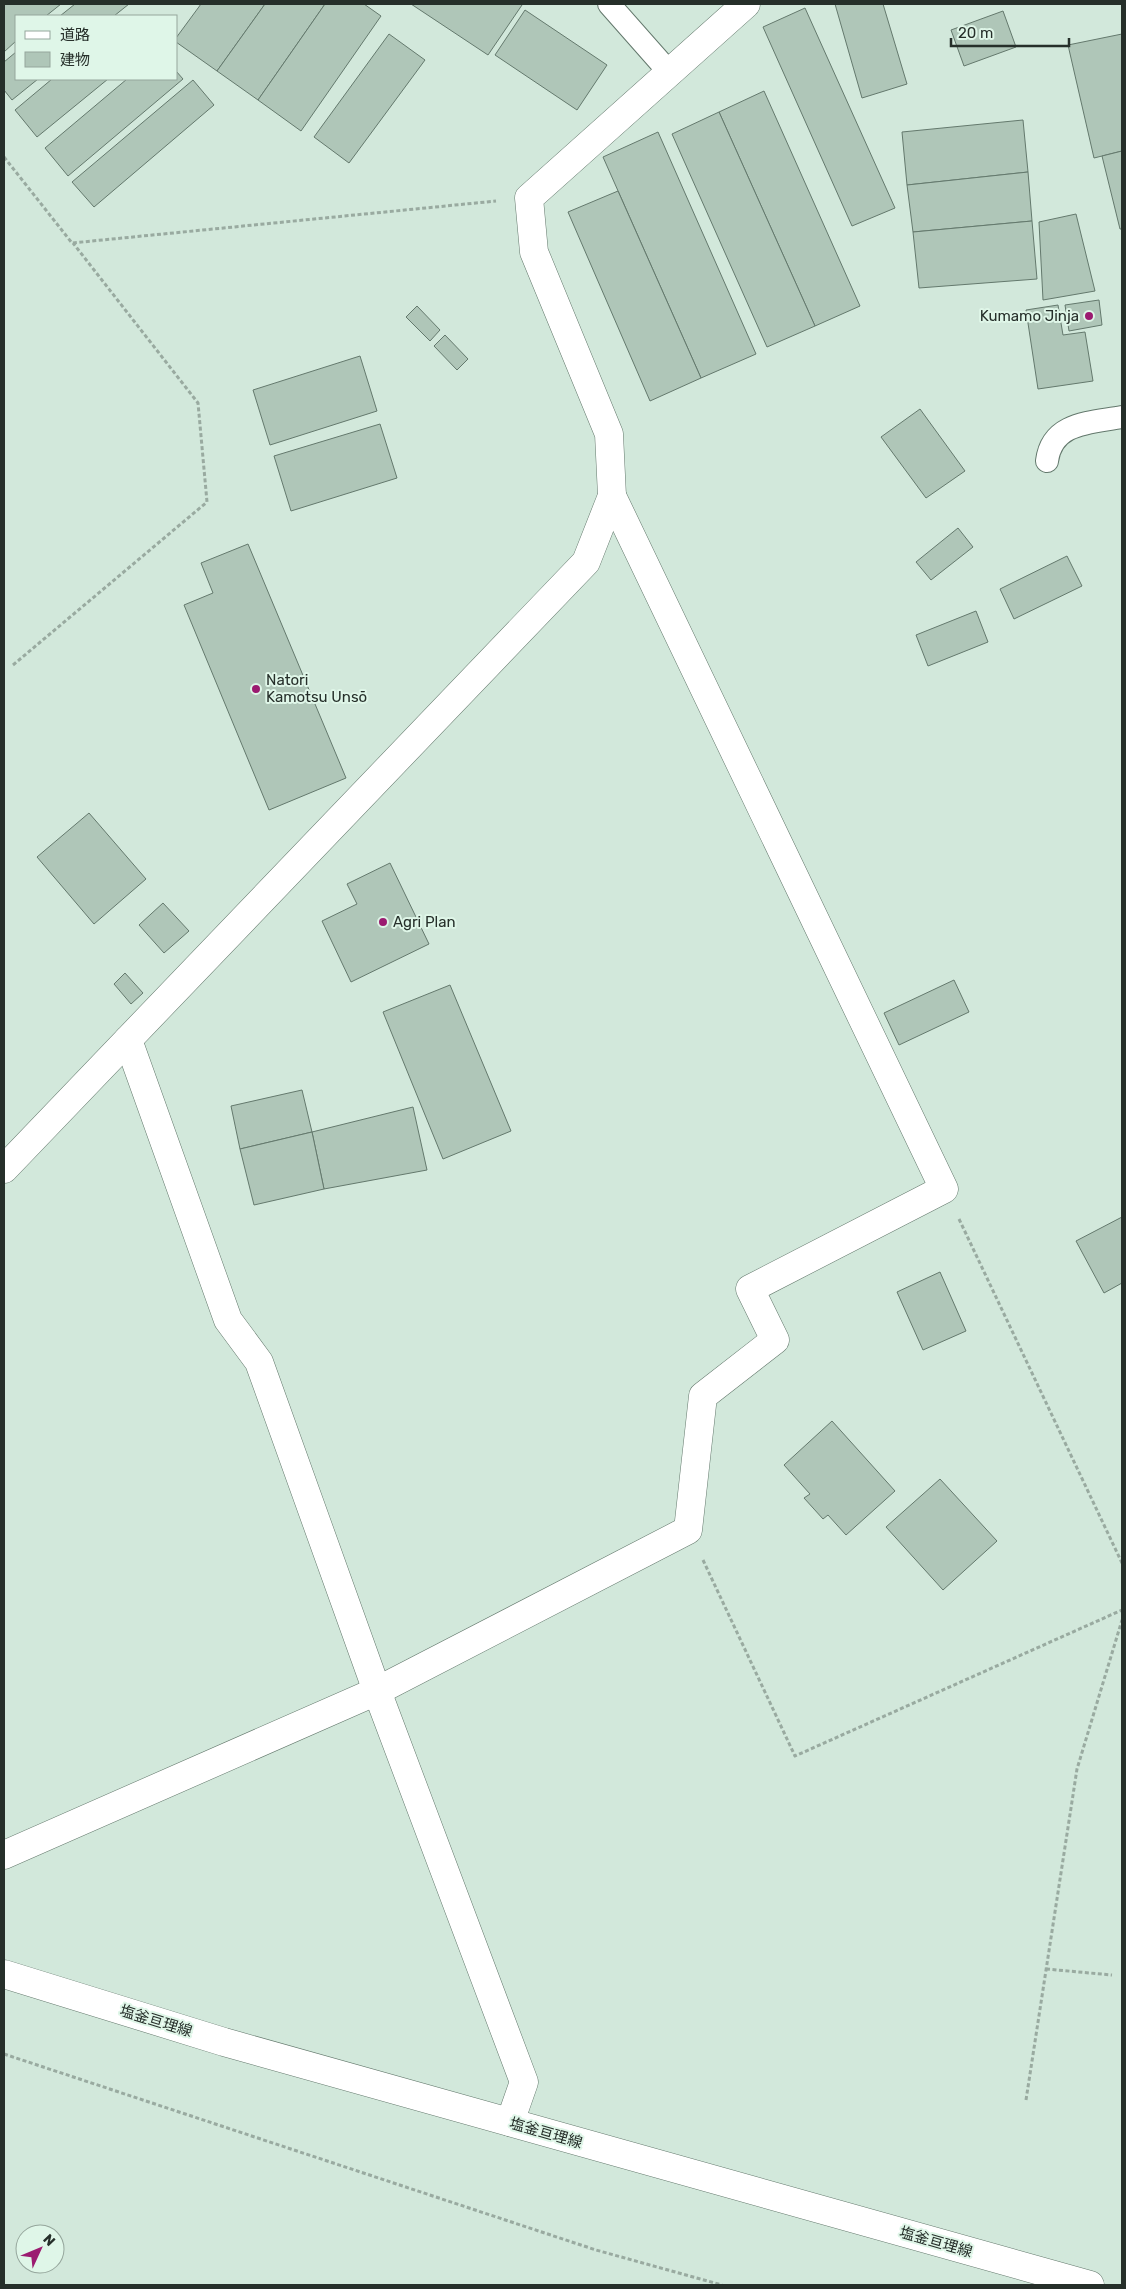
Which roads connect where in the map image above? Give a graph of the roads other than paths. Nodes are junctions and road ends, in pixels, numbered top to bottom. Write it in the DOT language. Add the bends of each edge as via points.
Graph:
graph roads {
  1 [pos="609,4"];
  2 [pos="746,4"];
  3 [pos="669,72"];
  4 [pos="1122,417"];
  5 [pos="1047,461"];
  6 [pos="612,496"];
  7 [pos="128,1040"];
  8 [pos="4,1169"];
  9 [pos="377,1691"];
  10 [pos="4,1856"];
  11 [pos="4,1974"];
  12 [pos="510,2122"];
  13 [pos="1090,2285"];
  1 -- 3 [label="lane"];
  2 -- 3 [label="street"];
  3 -- 6 [label="street" via="529,198 534,252 610,434"];
  4 -- 5 [label="lane" via="1059,433 1049,448"];
  6 -- 7 [label="street" via="586,562"];
  6 -- 9 [label="street" via="944,1189 750,1289 775,1340 703,1396 688,1530"];
  7 -- 8 [label="street"];
  7 -- 9 [label="street" via="228,1320 259,1362"];
  9 -- 10 [label="street"];
  9 -- 12 [label="street" via="524,2082"];
  11 -- 12 [label="street, 塩釜亘理線" via="224,2042"];
  12 -- 13 [label="street, 塩釜亘理線"];
}
